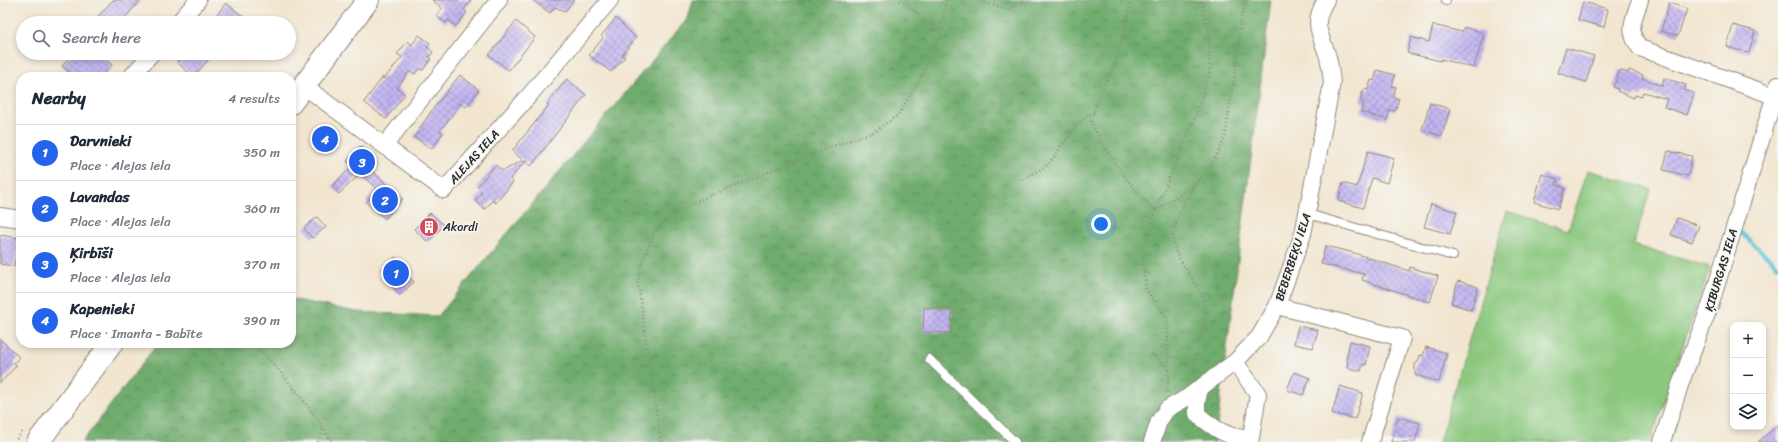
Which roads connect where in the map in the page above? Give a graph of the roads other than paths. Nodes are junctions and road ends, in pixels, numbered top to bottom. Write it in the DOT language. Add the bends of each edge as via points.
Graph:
graph roads {
  1 [pos="198,0"];
  2 [pos="368,0"];
  3 [pos="499,0"];
  4 [pos="610,0"];
  5 [pos="1326,0"];
  6 [pos="1640,0"];
  7 [pos="184,16"];
  8 [pos="146,60"];
  9 [pos="135,72"];
  10 [pos="304,86"];
  11 [pos="1776,90"];
  12 [pos="296,96"];
  13 [pos="384,145"];
  14 [pos="1308,214"];
  15 [pos="0,216"];
  16 [pos="16,218"];
  17 [pos="1453,256"];
  18 [pos="1277,306"];
  19 [pos="108,348"];
  20 [pos="930,359"];
  21 [pos="1235,362"];
  22 [pos="1194,393"];
  23 [pos="38,442"];
  24 [pos="1015,442"];
  25 [pos="1152,442"];
  26 [pos="1370,442"];
  27 [pos="1662,442"];
  1 -- 7 [label="street"];
  2 -- 10 [label="main road"];
  3 -- 13 [label="street"];
  4 -- 13 [label="street, ALEJAS IELA" via="444,190"];
  5 -- 14 [label="street, BEBERBEĶU IELA" via="1317,22 1318,32 1330,64 1332,83"];
  6 -- 11 [label="street, ĶIBURGAS IELA" via="1631,27 1633,40 1640,48"];
  8 -- 9 [label="street"];
  10 -- 12 [label="main road"];
  10 -- 13 [label="street"];
  11 -- 27 [label="street, ĶIBURGAS IELA" via="1710,306 1681,382"];
  14 -- 17 [label="lane"];
  14 -- 18 [label="street, BEBERBEĶU IELA"];
  15 -- 16 [label="street"];
  18 -- 21 [label="street, BEBERBEĶU IELA" via="1259,337"];
  18 -- 26 [label="street" via="1402,338"];
  19 -- 23 [label="main road"];
  20 -- 24 [label="lane"];
  21 -- 22 [label="street, BEBERBEĶU IELA"];
  21 -- 22 [label="street" via="1258,394 1251,438 1227,434 1209,424 1197,414"];
  22 -- 25 [label="street, BEBERBEĶU IELA" via="1167,409 1159,421"];
}
